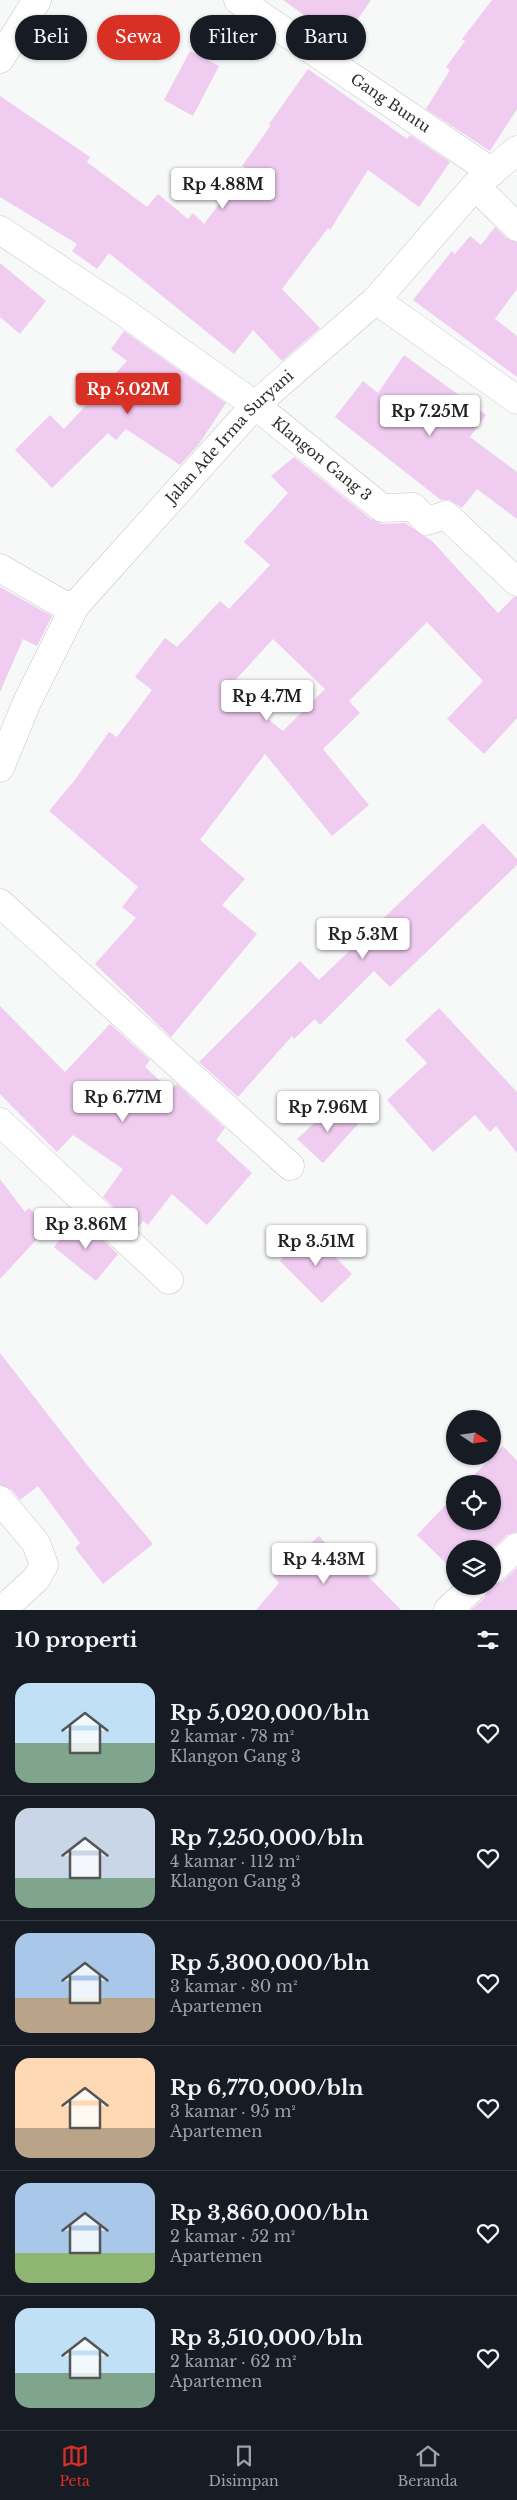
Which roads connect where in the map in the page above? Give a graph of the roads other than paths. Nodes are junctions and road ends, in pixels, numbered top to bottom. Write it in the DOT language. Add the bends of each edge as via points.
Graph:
graph roads {
  1 [pos="37,0"];
  2 [pos="238,0"];
  3 [pos="0,59"];
  4 [pos="517,150"];
  5 [pos="483,179"];
  6 [pos="517,226"];
  7 [pos="0,230"];
  8 [pos="376,300"];
  9 [pos="517,400"];
  10 [pos="255,405"];
  11 [pos="0,568"];
  12 [pos="517,582"];
  13 [pos="75,606"];
  14 [pos="0,768"];
  15 [pos="0,903"];
  16 [pos="0,1122"];
  17 [pos="290,1166"];
  18 [pos="169,1280"];
  19 [pos="0,1500"];
  20 [pos="517,1547"];
  21 [pos="501,1562"];
  22 [pos="464,1595"];
  23 [pos="2,1610"];
  24 [pos="448,1610"];
  1 -- 3 [label="street"];
  2 -- 5 [label="street, Gang Buntu"];
  4 -- 5 [label="street, Jalan Ade Irma Suryani"];
  5 -- 6 [label="street, Gang Buntu"];
  5 -- 8 [label="street, Jalan Ade Irma Suryani"];
  7 -- 10 [label="street, Klangon Gang 3" via="121,310"];
  8 -- 9 [label="street"];
  8 -- 10 [label="street, Jalan Ade Irma Suryani"];
  10 -- 12 [label="street, Klangon Gang 3" via="382,508 413,507 427,522 446,515"];
  10 -- 13 [label="street, Jalan Ade Irma Suryani"];
  11 -- 13 [label="street" via="62,604"];
  13 -- 14 [label="street, Jalan Ade Irma Suryani" via="27,702"];
  15 -- 17 [label="street"];
  16 -- 18 [label="street"];
  19 -- 23 [label="street" via="36,1543 44,1565 36,1579"];
  20 -- 21 [label="street"];
  22 -- 24 [label="street"];
}
